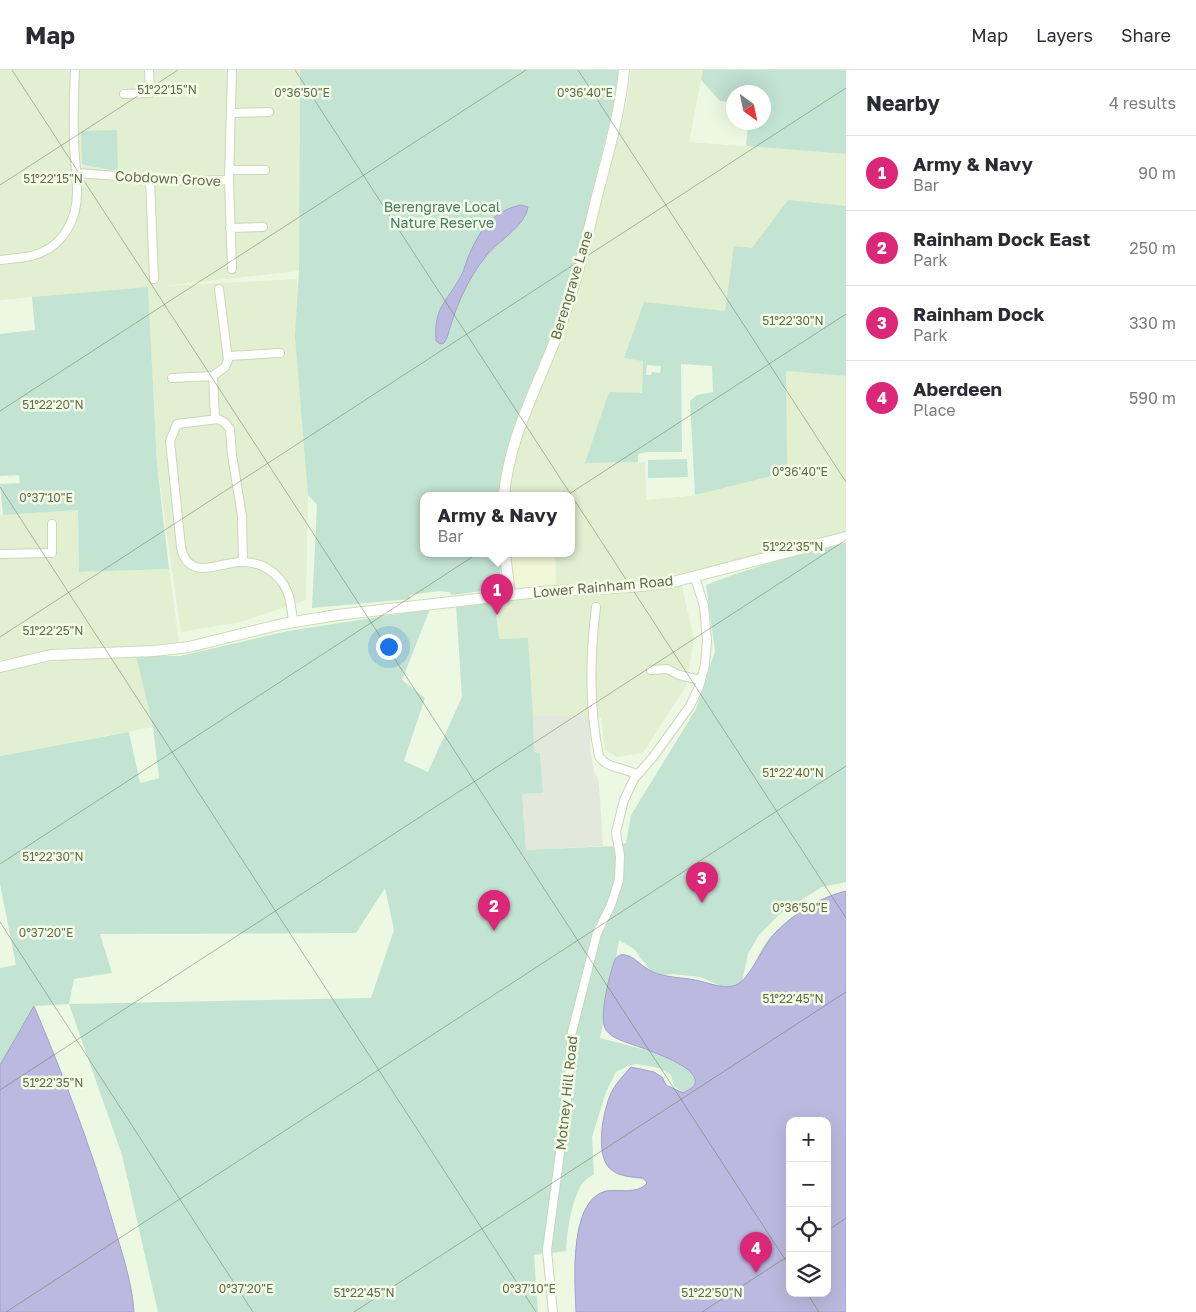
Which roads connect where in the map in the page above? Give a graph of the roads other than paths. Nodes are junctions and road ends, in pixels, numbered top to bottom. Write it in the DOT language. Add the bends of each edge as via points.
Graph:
graph roads {
  1 [pos="75,70"];
  2 [pos="149,70"];
  3 [pos="232,70"];
  4 [pos="624,70"];
  5 [pos="124,94"];
  6 [pos="269,112"];
  7 [pos="231,113"];
  8 [pos="229,170"];
  9 [pos="265,170"];
  10 [pos="76,173"];
  11 [pos="150,179"];
  12 [pos="229,180"];
  13 [pos="263,227"];
  14 [pos="230,228"];
  15 [pos="0,260"];
  16 [pos="232,269"];
  17 [pos="154,279"];
  18 [pos="219,290"];
  19 [pos="280,353"];
  20 [pos="228,356"];
  21 [pos="213,376"];
  22 [pos="172,378"];
  23 [pos="215,419"];
  24 [pos="504,492"];
  25 [pos="52,524"];
  26 [pos="846,537"];
  27 [pos="0,554"];
  28 [pos="505,557"];
  29 [pos="243,562"];
  30 [pos="697,575"];
  31 [pos="510,595"];
  32 [pos="596,607"];
  33 [pos="293,622"];
  34 [pos="0,667"];
  35 [pos="651,670"];
  36 [pos="701,680"];
  37 [pos="637,775"];
  38 [pos="553,1312"];
  1 -- 10 [label="street"];
  2 -- 5 [label="street" via="150,93"];
  3 -- 7 [label="street"];
  4 -- 24 [label="main road, Berengrave Lane" via="612,138 582,258 565,313 517,436"];
  6 -- 7 [label="street"];
  7 -- 8 [label="street"];
  8 -- 9 [label="street"];
  8 -- 12 [label="street"];
  10 -- 11 [label="street, Cobdown Grove"];
  10 -- 15 [label="street" via="76,211 63,235 50,247 32,256"];
  11 -- 12 [label="street, Cobdown Grove"];
  11 -- 17 [label="street"];
  12 -- 14 [label="street"];
  13 -- 14 [label="street"];
  14 -- 16 [label="street"];
  18 -- 20 [label="street"];
  19 -- 20 [label="street"];
  20 -- 21 [label="street" via="225,367"];
  21 -- 22 [label="street"];
  21 -- 23 [label="street"];
  23 -- 29 [label="street" via="230,429 242,516"];
  23 -- 29 [label="street" via="177,424 170,441 182,551 188,563 199,568"];
  25 -- 27 [label="street" via="52,553"];
  26 -- 30 [label="main road, Lower Rainham Road"];
  28 -- 31 [label="main road"];
  29 -- 33 [label="street" via="259,565 279,578 288,593"];
  30 -- 31 [label="main road, Lower Rainham Road" via="670,583"];
  30 -- 36 [label="street, Motney Hill Road" via="707,641"];
  31 -- 33 [label="main road, Lower Rainham Road"];
  32 -- 37 [label="street" via="592,679 598,754 607,764"];
  33 -- 34 [label="main road, Lower Rainham Road" via="189,648 56,655"];
  35 -- 36 [label="street" via="667,670"];
  36 -- 37 [label="street, Motney Hill Road" via="690,706"];
  37 -- 38 [label="street, Motney Hill Road" via="625,796 618,821 619,880 597,933 572,1032 567,1100 547,1250"];
}
